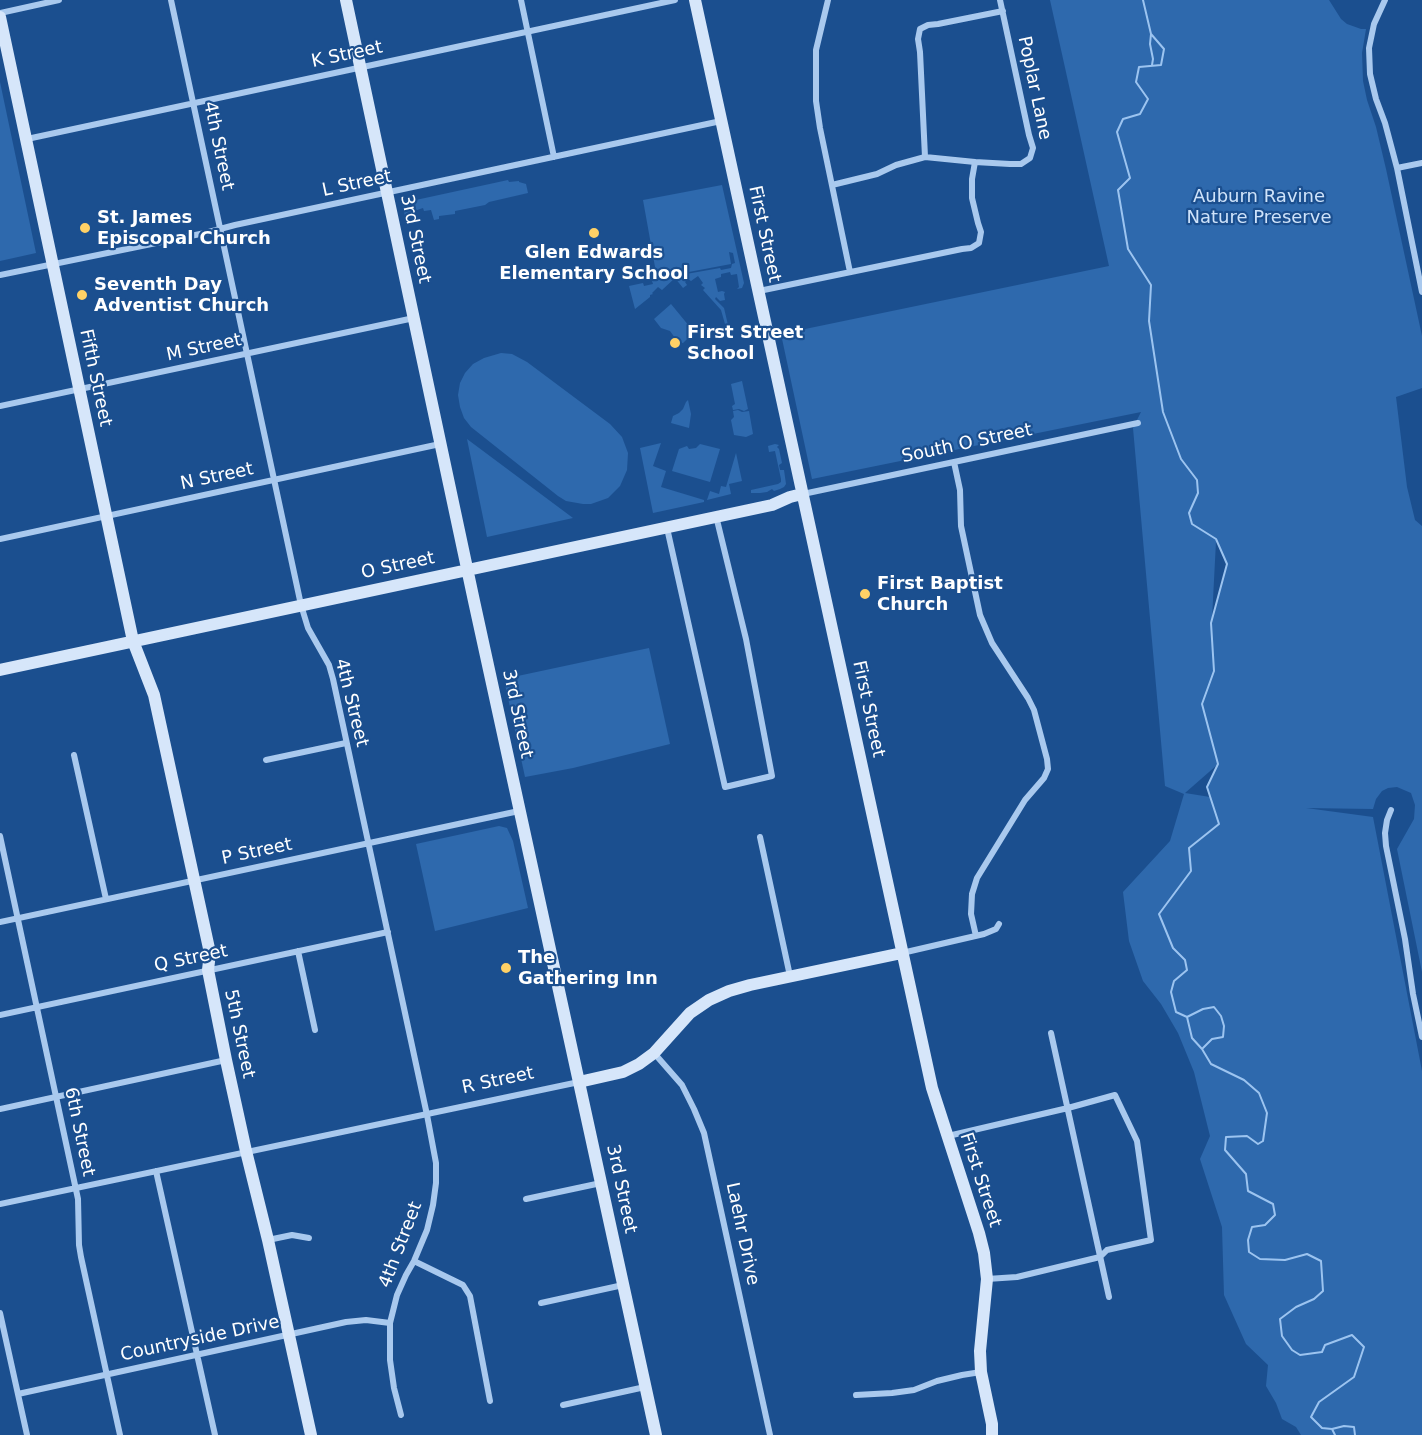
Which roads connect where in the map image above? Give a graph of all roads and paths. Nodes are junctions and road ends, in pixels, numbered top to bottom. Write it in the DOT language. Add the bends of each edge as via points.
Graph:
graph roads {
  1 [pos="59,0"];
  2 [pos="171,0"];
  3 [pos="346,0"];
  4 [pos="521,0"];
  5 [pos="675,0"];
  6 [pos="695,0"];
  7 [pos="826,0"];
  8 [pos="1000,0"];
  9 [pos="1386,0"];
  10 [pos="1003,11"];
  11 [pos="0,13"];
  12 [pos="0,17"];
  13 [pos="528,32"];
  14 [pos="360,68"];
  15 [pos="193,104"];
  16 [pos="721,121"];
  17 [pos="26,139"];
  18 [pos="554,157"];
  19 [pos="925,158"];
  20 [pos="975,162"];
  21 [pos="1422,163"];
  22 [pos="1396,168"];
  23 [pos="832,185"];
  24 [pos="387,193"];
  25 [pos="220,228"];
  26 [pos="53,264"];
  27 [pos="850,272"];
  28 [pos="0,275"];
  29 [pos="758,291"];
  30 [pos="1422,292"];
  31 [pos="414,318"];
  32 [pos="247,354"];
  33 [pos="80,390"];
  34 [pos="0,406"];
  35 [pos="1138,423"];
  36 [pos="440,444"];
  37 [pos="954,462"];
  38 [pos="273,480"];
  39 [pos="802,494"];
  40 [pos="106,516"];
  41 [pos="716,516"];
  42 [pos="666,527"];
  43 [pos="0,539"];
  44 [pos="467,570"];
  45 [pos="301,605"];
  46 [pos="133,641"];
  47 [pos="0,670"];
  48 [pos="346,743"];
  49 [pos="74,755"];
  50 [pos="266,760"];
  51 [pos="1391,810"];
  52 [pos="520,811"];
  53 [pos="0,836"];
  54 [pos="760,837"];
  55 [pos="369,843"];
  56 [pos="194,880"];
  57 [pos="105,899"];
  58 [pos="18,919"];
  59 [pos="0,922"];
  60 [pos="999,924"];
  61 [pos="388,932"];
  62 [pos="976,936"];
  63 [pos="298,951"];
  64 [pos="902,953"];
  65 [pos="208,970"];
  66 [pos="791,977"];
  67 [pos="36,1007"];
  68 [pos="0,1015"];
  69 [pos="315,1030"];
  70 [pos="1051,1033"];
  71 [pos="1422,1037"];
  72 [pos="654,1053"];
  73 [pos="226,1060"];
  74 [pos="579,1082"];
  75 [pos="56,1097"];
  76 [pos="1068,1108"];
  77 [pos="0,1109"];
  78 [pos="427,1114"];
  79 [pos="948,1136"];
  80 [pos="246,1151"];
  81 [pos="156,1170"];
  82 [pos="601,1183"];
  83 [pos="75,1188"];
  84 [pos="526,1199"];
  85 [pos="0,1204"];
  86 [pos="309,1238"];
  87 [pos="268,1240"];
  88 [pos="1100,1257"];
  89 [pos="414,1261"];
  90 [pos="987,1280"];
  91 [pos="623,1285"];
  92 [pos="1108,1297"];
  93 [pos="541,1303"];
  94 [pos="0,1313"];
  95 [pos="390,1323"];
  96 [pos="290,1335"];
  97 [pos="197,1355"];
  98 [pos="981,1372"];
  99 [pos="107,1375"];
  100 [pos="645,1387"];
  101 [pos="18,1394"];
  102 [pos="856,1395"];
  103 [pos="490,1401"];
  104 [pos="563,1405"];
  105 [pos="401,1415"];
  106 [pos="994,1432"];
  107 [pos="27,1435"];
  108 [pos="120,1435"];
  109 [pos="215,1435"];
  110 [pos="311,1435"];
  111 [pos="656,1435"];
  112 [pos="770,1435"];
  1 -- 11 [label="street"];
  2 -- 15 [label="street, 4th Street"];
  3 -- 14 [label="street, 3rd Street"];
  4 -- 13 [label="street"];
  5 -- 13 [label="street, K Street"];
  6 -- 16 [label="street, First Street"];
  7 -- 23 [label="street" via="815,76 820,128"];
  8 -- 10 [label="street, Poplar Lane"];
  9 -- 22 [label="street" via="1374,24 1369,48 1370,74"];
  10 -- 19 [label="street" via="920,29"];
  10 -- 20 [label="street, Poplar Lane" via="1034,148 1030,158 1021,164"];
  12 -- 17 [label="street, Fifth Street"];
  13 -- 14 [label="street, K Street"];
  13 -- 18 [label="street"];
  14 -- 15 [label="street, K Street"];
  14 -- 24 [label="street, 3rd Street"];
  15 -- 17 [label="street, K Street"];
  15 -- 25 [label="street, 4th Street"];
  16 -- 18 [label="street, L Street"];
  16 -- 29 [label="street, First Street"];
  17 -- 26 [label="street, Fifth Street"];
  18 -- 24 [label="street, L Street"];
  19 -- 20 [label="street, Poplar Lane"];
  19 -- 23 [label="street, Poplar Lane"];
  20 -- 27 [label="street" via="972,198 981,232 979,243 971,248"];
  21 -- 22 [label="street"];
  22 -- 30 [label="street"];
  23 -- 27 [label="street"];
  24 -- 25 [label="street, L Street"];
  24 -- 31 [label="street, 3rd Street"];
  25 -- 26 [label="street, L Street"];
  25 -- 32 [label="street, 4th Street"];
  26 -- 28 [label="street, L Street"];
  26 -- 33 [label="street, Fifth Street"];
  27 -- 29 [label="street"];
  29 -- 39 [label="street, First Street"];
  31 -- 32 [label="street, M Street"];
  31 -- 36 [label="street, 3rd Street"];
  32 -- 33 [label="street, M Street"];
  32 -- 38 [label="street, 4th Street"];
  33 -- 34 [label="street, M Street"];
  33 -- 40 [label="street, Fifth Street"];
  35 -- 37 [label="street, South O Street"];
  36 -- 38 [label="street, N Street"];
  36 -- 44 [label="street, 3rd Street"];
  37 -- 39 [label="street, South O Street"];
  37 -- 62 [label="street" via="961,526 980,613 992,644 1034,710 1048,769 977,878 971,914"];
  38 -- 40 [label="street, N Street"];
  38 -- 45 [label="street, 4th Street"];
  39 -- 41 [label="street, O Street" via="772,505"];
  39 -- 64 [label="street, First Street"];
  40 -- 43 [label="street, N Street"];
  40 -- 46 [label="street, Fifth Street"];
  41 -- 42 [label="street, O Street"];
  41 -- 42 [label="street" via="746,639 772,776 725,787"];
  42 -- 44 [label="street, O Street"];
  44 -- 45 [label="street, O Street"];
  44 -- 52 [label="street, 3rd Street"];
  45 -- 46 [label="street, O Street"];
  45 -- 48 [label="street, 4th Street" via="308,628 329,665"];
  46 -- 47 [label="street, O Street"];
  46 -- 56 [label="street, 5th Street" via="154,695"];
  48 -- 50 [label="street"];
  48 -- 55 [label="street, 4th Street"];
  49 -- 57 [label="street"];
  51 -- 71 [label="street" via="1386,846"];
  52 -- 55 [label="street, P Street"];
  52 -- 74 [label="street, 3rd Street"];
  53 -- 58 [label="street, 6th Street"];
  54 -- 66 [label="street"];
  55 -- 56 [label="street, P Street"];
  55 -- 61 [label="street, 4th Street"];
  56 -- 57 [label="street, P Street"];
  56 -- 65 [label="street, 5th Street" via="210,953"];
  57 -- 58 [label="street, P Street"];
  58 -- 59 [label="street, P Street"];
  58 -- 67 [label="street, 6th Street"];
  60 -- 62 [label="street, R Street" via="992,932"];
  61 -- 63 [label="street, Q Street"];
  61 -- 78 [label="street, 4th Street"];
  62 -- 64 [label="street, R Street"];
  63 -- 65 [label="street, Q Street"];
  63 -- 69 [label="street"];
  64 -- 66 [label="street, R Street"];
  64 -- 79 [label="street, First Street" via="932,1088"];
  65 -- 67 [label="street, Q Street"];
  65 -- 73 [label="street, 5th Street"];
  66 -- 72 [label="street, R Street" via="740,988 709,1000 690,1013"];
  67 -- 68 [label="street, Q Street"];
  67 -- 75 [label="street, 6th Street"];
  70 -- 76 [label="street"];
  72 -- 74 [label="street, R Street" via="623,1072"];
  72 -- 112 [label="street, Laehr Drive" via="682,1085 704,1133"];
  73 -- 75 [label="street"];
  73 -- 80 [label="street, 5th Street"];
  74 -- 78 [label="street, R Street"];
  74 -- 82 [label="street, 3rd Street"];
  75 -- 77 [label="street"];
  75 -- 83 [label="street, 6th Street"];
  76 -- 79 [label="street"];
  76 -- 88 [label="street"];
  76 -- 88 [label="street" via="1115,1095 1137,1141 1151,1240 1107,1250"];
  78 -- 80 [label="street, R Street"];
  78 -- 89 [label="street, 4th Street" via="436,1183 434,1205"];
  79 -- 90 [label="street, First Street" via="979,1233"];
  80 -- 81 [label="street, R Street"];
  80 -- 87 [label="street, 5th Street"];
  81 -- 83 [label="street, R Street"];
  81 -- 97 [label="street"];
  82 -- 84 [label="street"];
  82 -- 91 [label="street, 3rd Street"];
  83 -- 85 [label="street, R Street"];
  83 -- 99 [label="street, 6th Street" via="81,1257"];
  86 -- 87 [label="street" via="292,1235"];
  87 -- 96 [label="street, 5th Street"];
  88 -- 90 [label="street" via="1017,1277"];
  88 -- 92 [label="street"];
  89 -- 95 [label="street, 4th Street" via="397,1295"];
  89 -- 103 [label="street" via="463,1285 470,1296"];
  90 -- 98 [label="street, First Street"];
  91 -- 93 [label="street"];
  91 -- 100 [label="street, 3rd Street"];
  94 -- 101 [label="street"];
  95 -- 96 [label="street, Countryside Drive" via="346,1322"];
  95 -- 105 [label="street, 4th Street" via="390,1360"];
  96 -- 97 [label="street, Countryside Drive"];
  96 -- 110 [label="street, 5th Street"];
  97 -- 99 [label="street, Countryside Drive"];
  97 -- 109 [label="street"];
  98 -- 102 [label="street" via="914,1390"];
  98 -- 106 [label="street, First Street"];
  99 -- 101 [label="street, Countryside Drive"];
  99 -- 108 [label="street, 6th Street"];
  100 -- 104 [label="street"];
  100 -- 111 [label="street, 3rd Street"];
  101 -- 107 [label="street"];
}
